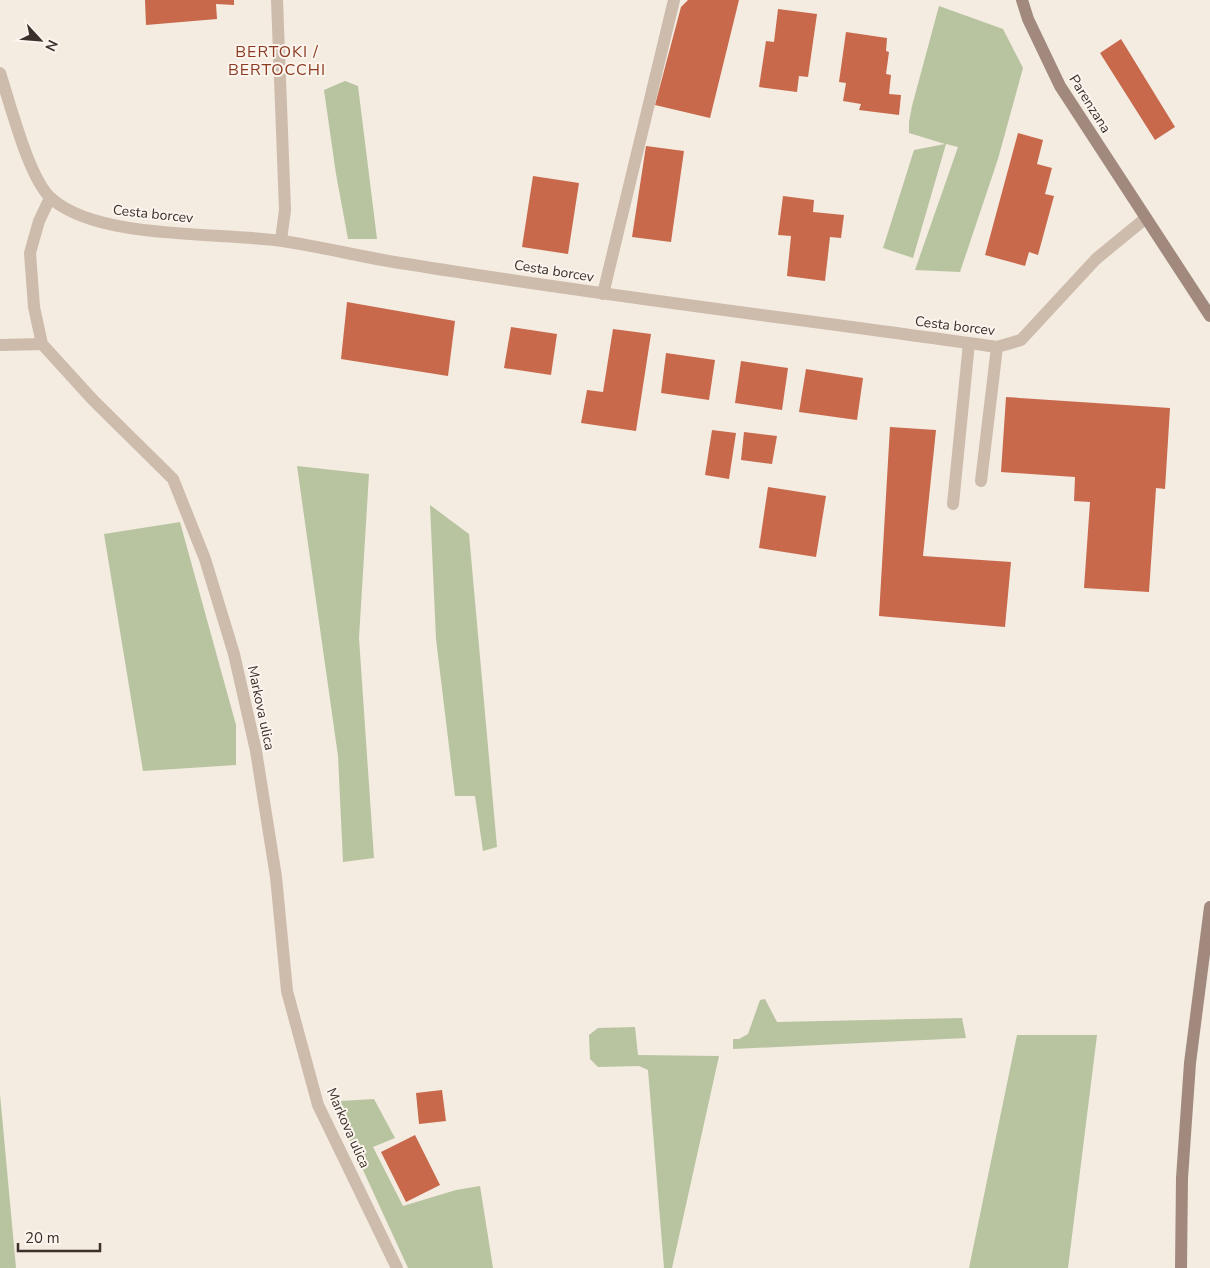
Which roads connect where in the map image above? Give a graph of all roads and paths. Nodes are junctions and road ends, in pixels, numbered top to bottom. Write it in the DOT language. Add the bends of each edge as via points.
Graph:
graph roads {
  1 [pos="277,0"];
  2 [pos="674,0"];
  3 [pos="1022,0"];
  4 [pos="0,73"];
  5 [pos="50,198"];
  6 [pos="1146,218"];
  7 [pos="281,240"];
  8 [pos="603,294"];
  9 [pos="1210,316"];
  10 [pos="968,343"];
  11 [pos="42,344"];
  12 [pos="0,345"];
  13 [pos="997,348"];
  14 [pos="981,481"];
  15 [pos="953,504"];
  16 [pos="1210,907"];
  17 [pos="1180,1267"];
  18 [pos="397,1268"];
  1 -- 7 [label="street" via="285,210"];
  2 -- 8 [label="street"];
  3 -- 6 [label="street, Parenzana" via="1060,86"];
  4 -- 5 [label="street, Cesta borcev" via="34,174"];
  5 -- 7 [label="street, Cesta borcev" via="72,212 103,224"];
  5 -- 11 [label="street" via="30,253 34,307"];
  6 -- 9 [label="street, Parenzana"];
  6 -- 13 [label="street, Cesta borcev" via="1096,258 1020,340"];
  7 -- 8 [label="street, Cesta borcev" via="404,264"];
  8 -- 10 [label="street, Cesta borcev"];
  10 -- 13 [label="street, Cesta borcev"];
  10 -- 15 [label="street"];
  11 -- 12 [label="street"];
  11 -- 18 [label="street, Markova ulica" via="93,400 173,478 205,559 234,654 256,751 276,877 286,991 318,1105"];
  13 -- 14 [label="street"];
  16 -- 17 [label="street" via="1190,1063"];
}
